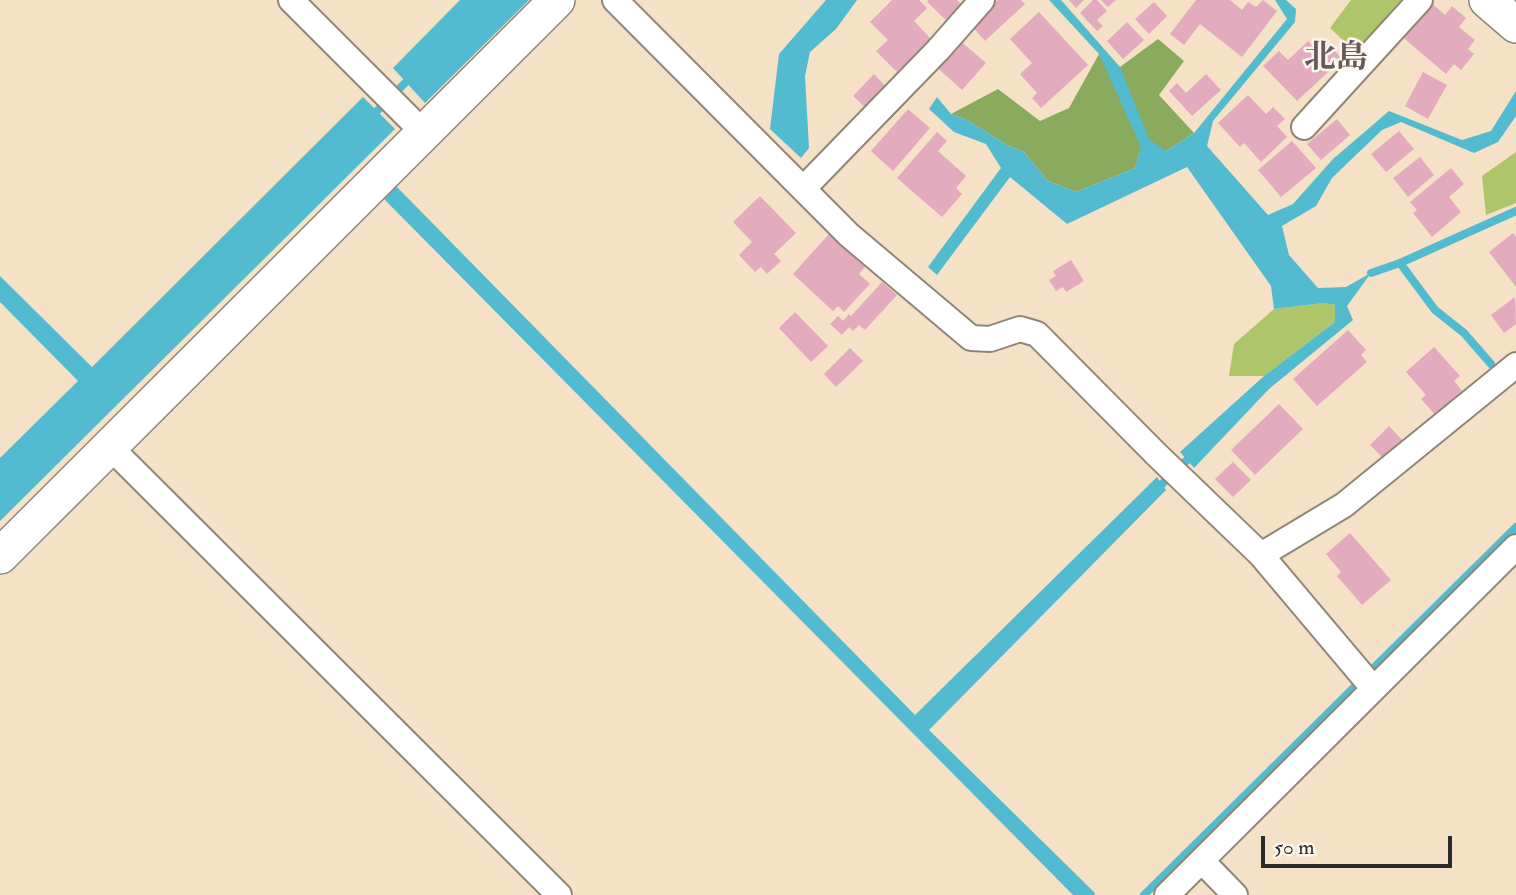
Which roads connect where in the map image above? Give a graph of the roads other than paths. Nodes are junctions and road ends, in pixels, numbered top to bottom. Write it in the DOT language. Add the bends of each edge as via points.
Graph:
graph roads {
  1 [pos="291,0"];
  2 [pos="557,0"];
  3 [pos="615,0"];
  4 [pos="982,0"];
  5 [pos="1420,0"];
  6 [pos="1487,0"];
  7 [pos="1516,25"];
  8 [pos="1304,127"];
  9 [pos="422,132"];
  10 [pos="803,189"];
  11 [pos="1516,365"];
  12 [pos="109,446"];
  13 [pos="1516,547"];
  14 [pos="1261,555"];
  15 [pos="0,556"];
  16 [pos="1373,688"];
  17 [pos="1202,861"];
  18 [pos="559,895"];
  19 [pos="1167,895"];
  20 [pos="1235,895"];
  1 -- 9 [label="street"];
  2 -- 9 [label="street"];
  3 -- 10 [label="street"];
  4 -- 10 [label="street"];
  5 -- 8 [label="street"];
  6 -- 7 [label="street"];
  9 -- 12 [label="street"];
  10 -- 14 [label="street" via="849,235 971,338 990,339 1020,329 1037,334"];
  11 -- 14 [label="street" via="1344,505"];
  12 -- 15 [label="street"];
  12 -- 18 [label="street"];
  13 -- 16 [label="street"];
  14 -- 16 [label="street"];
  16 -- 17 [label="street"];
  17 -- 19 [label="street"];
  17 -- 20 [label="street"];
}
